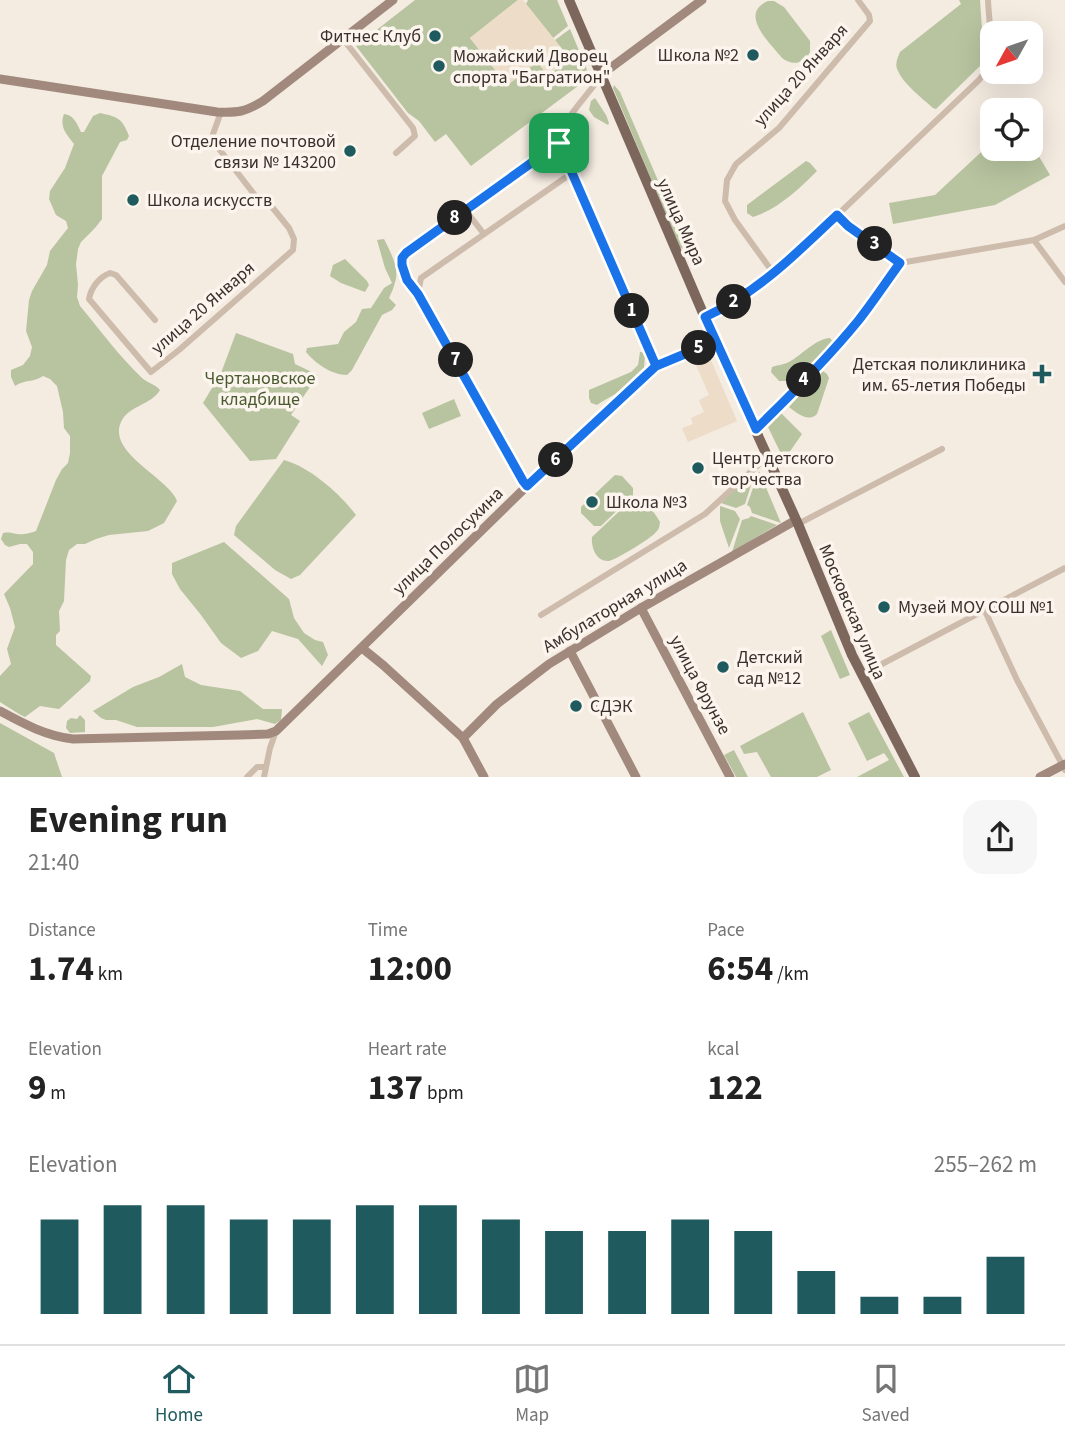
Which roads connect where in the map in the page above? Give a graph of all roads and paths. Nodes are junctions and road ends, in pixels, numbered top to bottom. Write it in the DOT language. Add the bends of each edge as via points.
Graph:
graph roads {
  1 [pos="393,0"];
  2 [pos="569,0"];
  3 [pos="702,0"];
  4 [pos="858,0"];
  5 [pos="988,0"];
  6 [pos="343,39"];
  7 [pos="601,75"];
  8 [pos="0,79"];
  9 [pos="221,112"];
  10 [pos="559,143"];
  11 [pos="396,153"];
  12 [pos="572,173"];
  13 [pos="466,211"];
  14 [pos="837,215"];
  15 [pos="1065,226"];
  16 [pos="484,234"];
  17 [pos="1034,240"];
  18 [pos="900,263"];
  19 [pos="774,274"];
  20 [pos="1065,282"];
  21 [pos="418,294"];
  22 [pos="705,317"];
  23 [pos="155,320"];
  24 [pos="716,341"];
  25 [pos="656,366"];
  26 [pos="756,429"];
  27 [pos="942,449"];
  28 [pos="768,456"];
  29 [pos="527,486"];
  30 [pos="797,522"];
  31 [pos="1065,568"];
  32 [pos="641,608"];
  33 [pos="985,611"];
  34 [pos="541,615"];
  35 [pos="362,648"];
  36 [pos="570,651"];
  37 [pos="861,675"];
  38 [pos="0,711"];
  39 [pos="276,731"];
  40 [pos="463,738"];
  41 [pos="1064,766"];
  42 [pos="265,768"];
  43 [pos="247,777"];
  44 [pos="264,777"];
  45 [pos="484,777"];
  46 [pos="636,777"];
  47 [pos="730,777"];
  48 [pos="915,777"];
  49 [pos="1040,777"];
  1 -- 6 [label="street"];
  2 -- 7 [label="main road, улица Мира"];
  3 -- 7 [label="street"];
  4 -- 19 [label="street, улица 20 Января" via="870,21 779,128 736,164 727,180 725,201"];
  5 -- 14 [label="street" via="990,56 984,74"];
  6 -- 9 [label="street" via="253,107"];
  6 -- 11 [label="street" via="413,128 415,136"];
  7 -- 10 [label="street" via="570,116"];
  7 -- 22 [label="main road, улица Мира"];
  8 -- 9 [label="street"];
  9 -- 23 [label="street, улица 20 Января" via="213,134 216,145 257,198 268,202 289,228 293,250 151,372 89,296 98,281 110,273 116,275"];
  10 -- 12 [label="street"];
  10 -- 13 [label="street"];
  12 -- 16 [label="street"];
  12 -- 25 [label="street"];
  13 -- 16 [label="street"];
  13 -- 21 [label="street" via="402,258 407,280"];
  14 -- 18 [label="street"];
  14 -- 19 [label="street"];
  15 -- 17 [label="street"];
  16 -- 21 [label="street" via="421,278"];
  17 -- 18 [label="street"];
  17 -- 20 [label="street"];
  18 -- 26 [label="street" via="842,340"];
  19 -- 22 [label="street"];
  21 -- 29 [label="street"];
  22 -- 24 [label="main road, улица Мира"];
  24 -- 25 [label="street, улица Полосухина"];
  24 -- 26 [label="main road, улица Мира"];
  25 -- 29 [label="street, улица Полосухина"];
  26 -- 28 [label="main road, улица Мира"];
  27 -- 30 [label="street, Амбулаторная улица"];
  28 -- 30 [label="main road, Московская улица"];
  28 -- 34 [label="street" via="705,513"];
  29 -- 35 [label="street, улица Полосухина"];
  30 -- 32 [label="street, Амбулаторная улица"];
  30 -- 37 [label="main road, Московская улица"];
  31 -- 33 [label="street"];
  32 -- 36 [label="street, Амбулаторная улица"];
  32 -- 47 [label="street, улица Фрунзе"];
  33 -- 37 [label="street"];
  33 -- 41 [label="street"];
  35 -- 39 [label="street, улица Полосухина"];
  35 -- 40 [label="street"];
  36 -- 40 [label="street, Амбулаторная улица" via="497,704"];
  36 -- 46 [label="street"];
  37 -- 48 [label="main road, Московская улица"];
  38 -- 39 [label="street" via="39,731 73,739"];
  39 -- 42 [label="street, улица Полосухина"];
  40 -- 45 [label="street"];
  41 -- 49 [label="street"];
  42 -- 43 [label="street" via="257,767"];
  42 -- 44 [label="street, улица Полосухина"];
}
